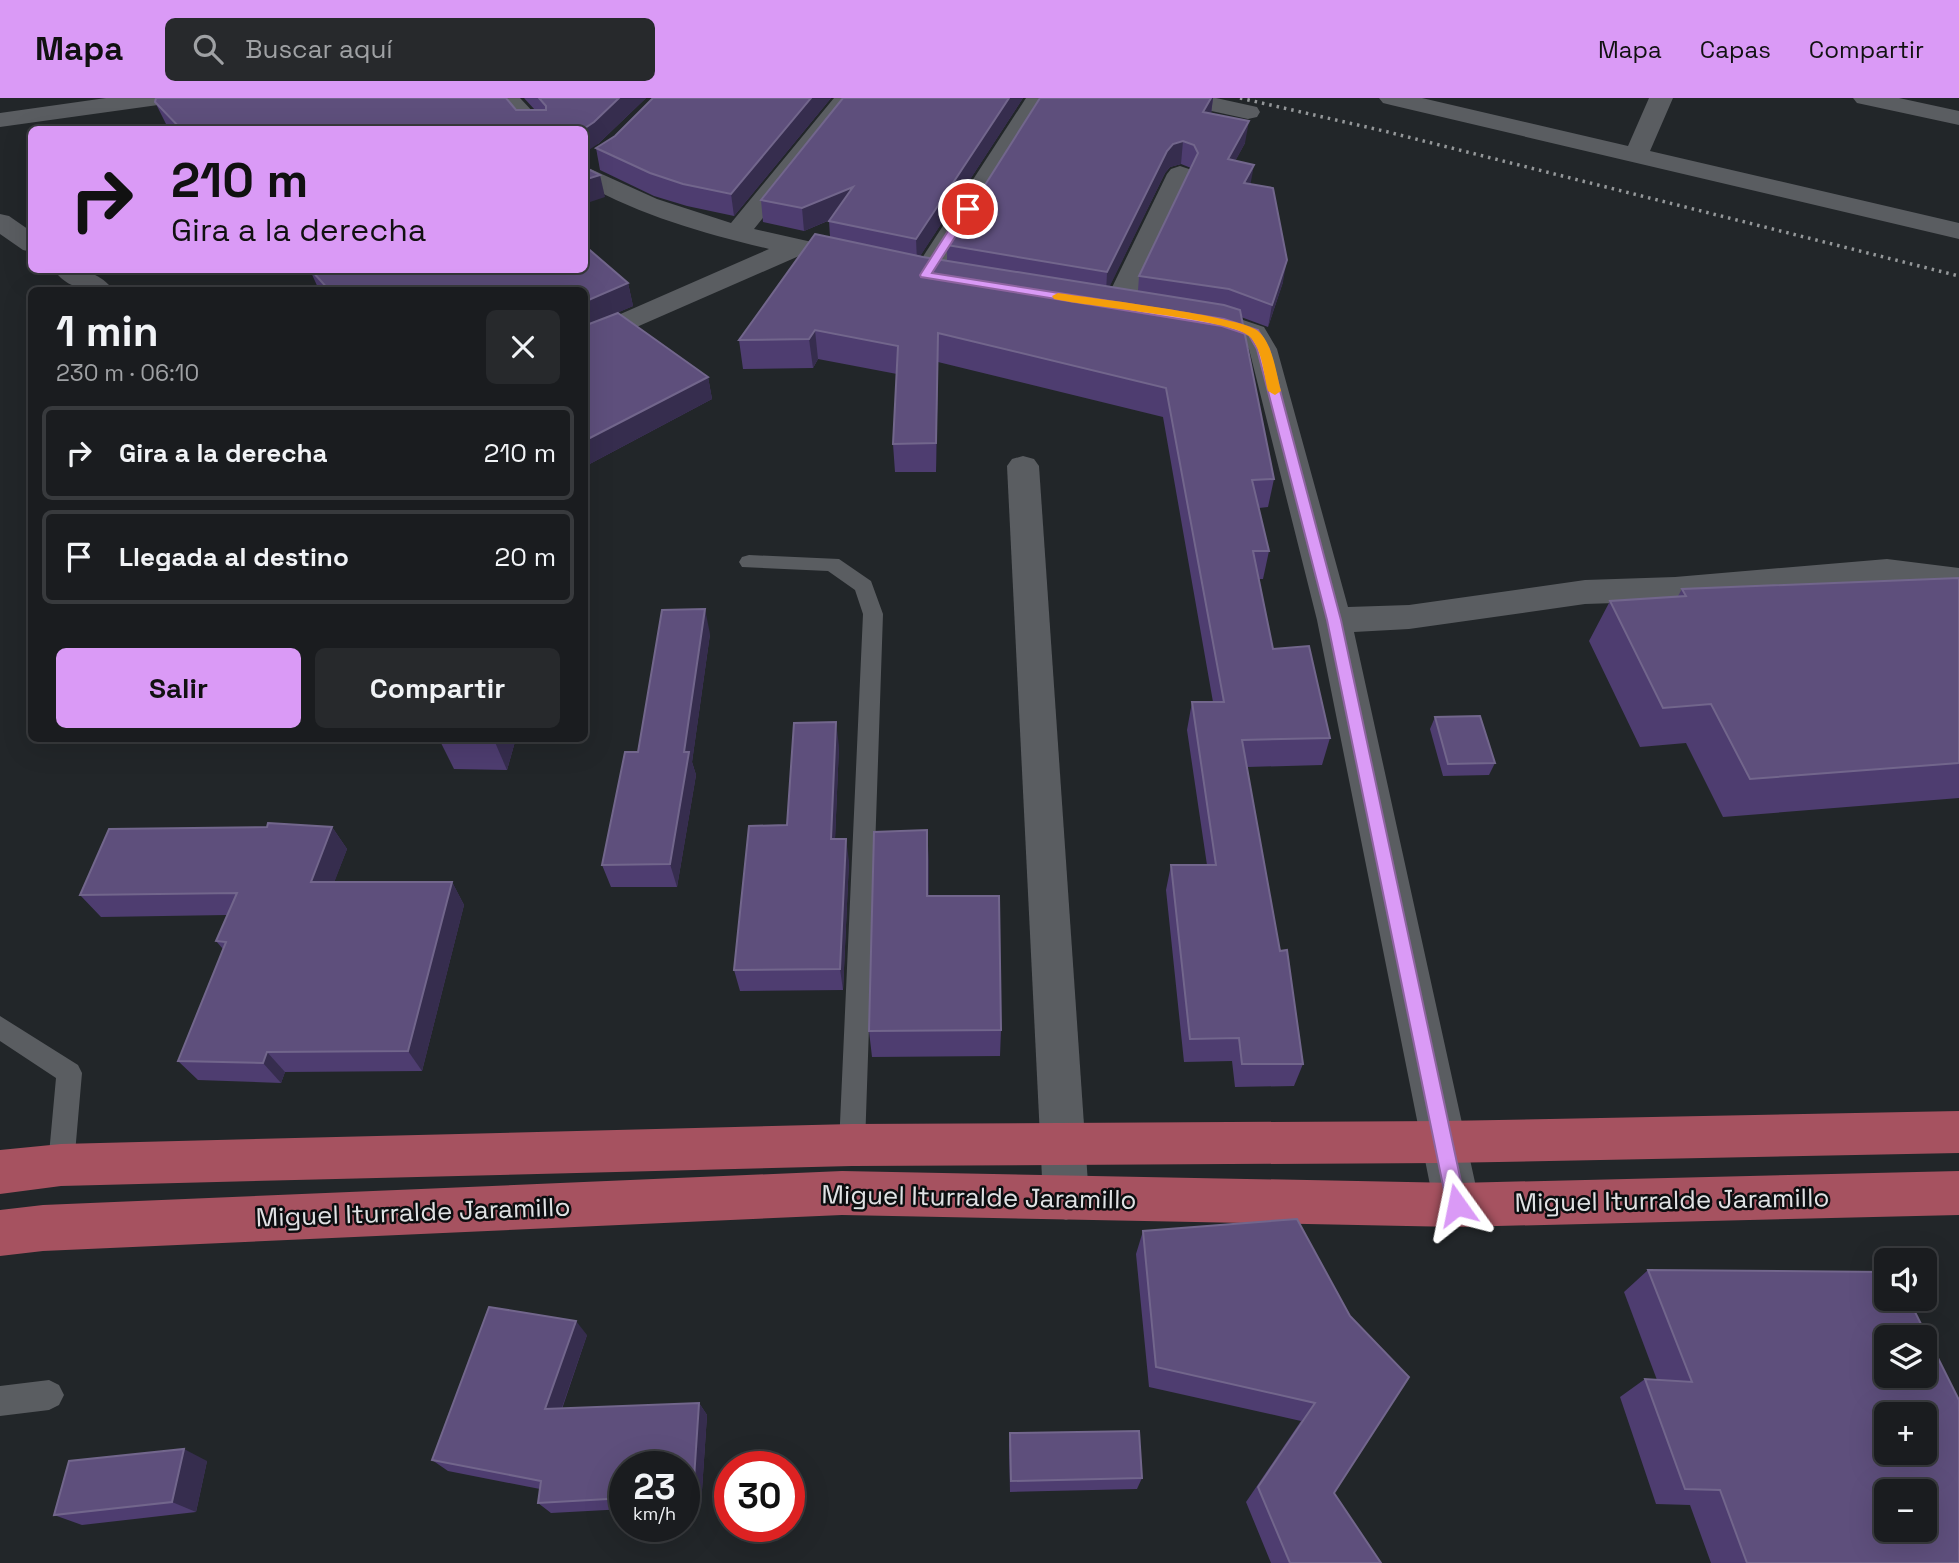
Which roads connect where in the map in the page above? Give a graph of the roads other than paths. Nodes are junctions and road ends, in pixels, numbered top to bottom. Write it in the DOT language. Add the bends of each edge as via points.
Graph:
graph roads {
  1 [pos="158,98"];
  2 [pos="507,98"];
  3 [pos="848,98"];
  4 [pos="1038,98"];
  5 [pos="1184,98"];
  6 [pos="1391,98"];
  7 [pos="1661,98"];
  8 [pos="1865,98"];
  9 [pos="1248,112"];
  10 [pos="1959,118"];
  11 [pos="0,120"];
  12 [pos="528,126"];
  13 [pos="1636,155"];
  14 [pos="1180,174"];
  15 [pos="597,179"];
  16 [pos="0,222"];
  17 [pos="1959,231"];
  18 [pos="737,233"];
  19 [pos="28,241"];
  20 [pos="797,247"];
  21 [pos="73,273"];
  22 [pos="94,287"];
  23 [pos="588,339"];
  24 [pos="1023,466"];
  25 [pos="749,562"];
  26 [pos="1959,579"];
  27 [pos="1334,620"];
  28 [pos="0,1027"];
  29 [pos="1959,1132"];
  30 [pos="1063,1142"];
  31 [pos="1443,1142"];
  32 [pos="852,1145"];
  33 [pos="61,1166"];
  34 [pos="0,1172"];
  35 [pos="1959,1193"];
  36 [pos="1066,1198"];
  37 [pos="1457,1205"];
  38 [pos="0,1233"];
  39 [pos="49,1395"];
  40 [pos="0,1401"];
  1 -- 11 [label="street"];
  2 -- 12 [label="street"];
  3 -- 18 [label="street"];
  4 -- 20 [label="street" via="916,273"];
  5 -- 9 [label="street"];
  6 -- 13 [label="street"];
  7 -- 13 [label="street"];
  8 -- 10 [label="street"];
  13 -- 17 [label="street"];
  14 -- 27 [label="street" via="1127,308 1224,323 1254,333 1263,349"];
  15 -- 18 [label="street"];
  16 -- 19 [label="street"];
  18 -- 20 [label="street"];
  20 -- 23 [label="street"];
  21 -- 22 [label="street"];
  24 -- 30 [label="street"];
  25 -- 32 [label="lane" via="832,564 864,586 873,614"];
  26 -- 27 [label="street" via="1887,571 1585,592 1409,617"];
  27 -- 31 [label="street"];
  28 -- 33 [label="lane" via="69,1073"];
  29 -- 31 [label="main road, Miguel Iturralde Jaramillo"];
  30 -- 31 [label="main road, Miguel Iturralde Jaramillo"];
  30 -- 32 [label="main road, Miguel Iturralde Jaramillo"];
  30 -- 36 [label="street"];
  31 -- 37 [label="street"];
  32 -- 33 [label="main road, Miguel Iturralde Jaramillo"];
  33 -- 34 [label="main road, Miguel Iturralde Jaramillo"];
  35 -- 37 [label="main road, Miguel Iturralde Jaramillo"];
  36 -- 37 [label="main road, Miguel Iturralde Jaramillo"];
  36 -- 38 [label="main road, Miguel Iturralde Jaramillo" via="842,1193"];
  39 -- 40 [label="lane"];
}
